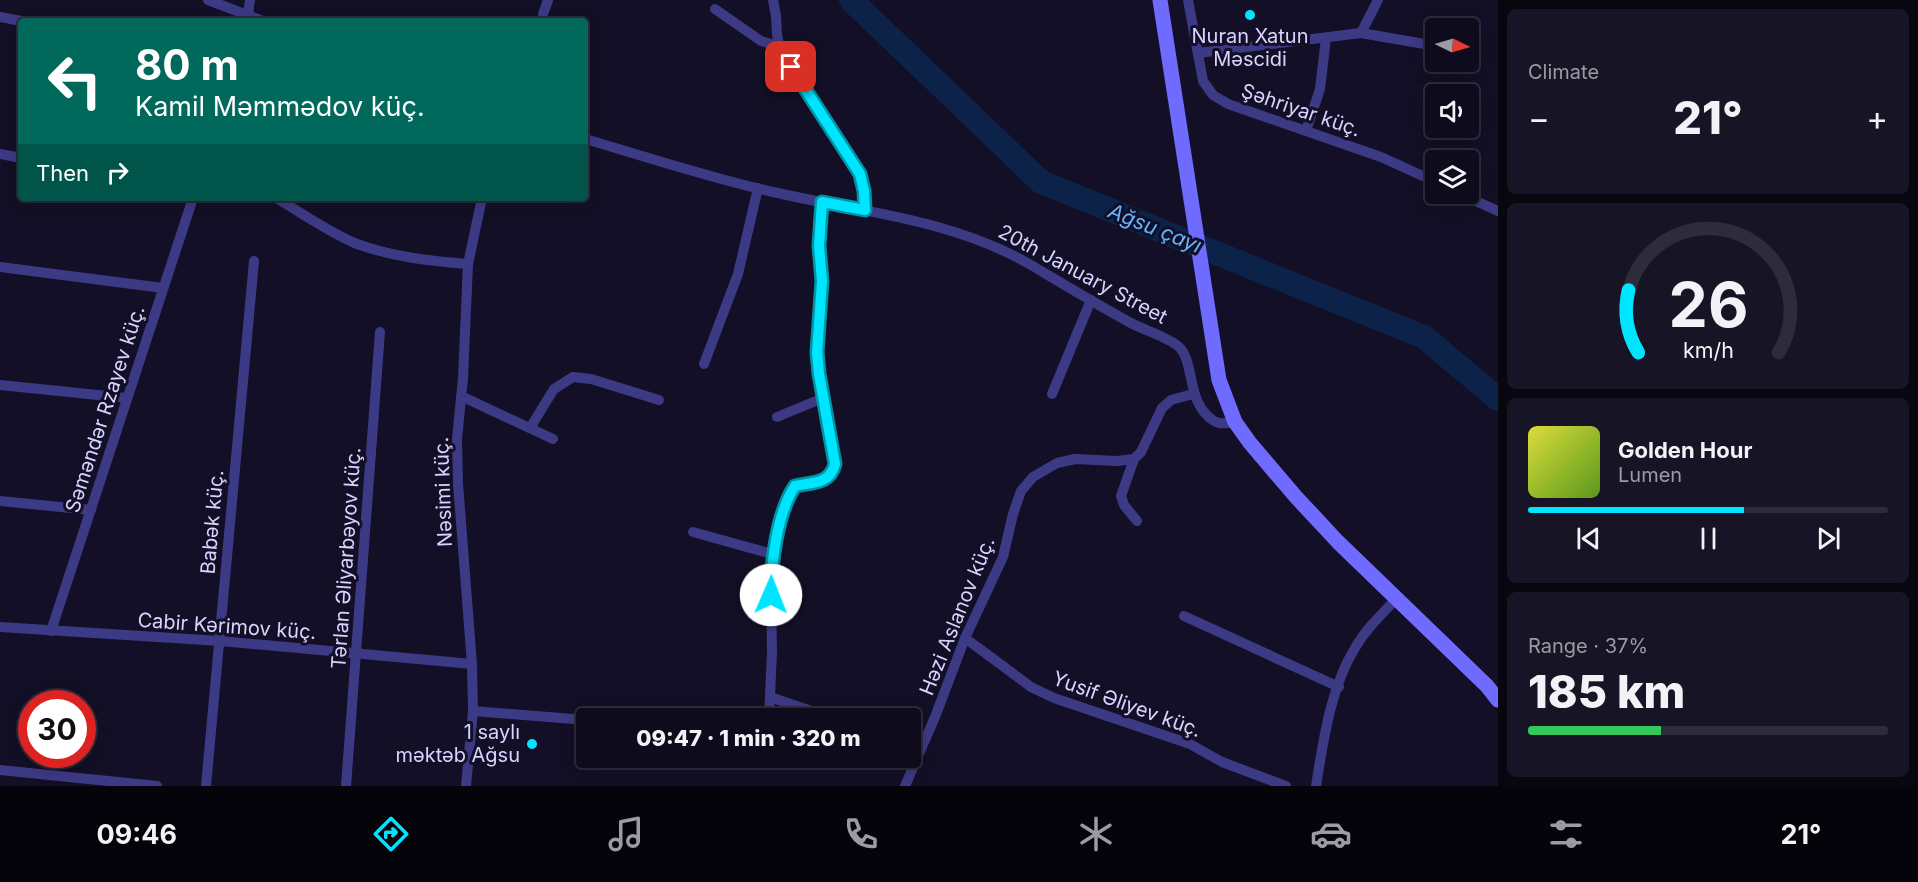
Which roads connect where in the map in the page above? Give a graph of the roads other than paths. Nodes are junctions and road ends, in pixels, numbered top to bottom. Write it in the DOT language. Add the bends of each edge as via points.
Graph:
graph roads {
  1 [pos="208,0"];
  2 [pos="250,0"];
  3 [pos="548,0"];
  4 [pos="773,0"];
  5 [pos="1160,0"];
  6 [pos="1188,0"];
  7 [pos="1378,0"];
  8 [pos="716,9"];
  9 [pos="543,15"];
  10 [pos="0,17"];
  11 [pos="248,18"];
  12 [pos="18,20"];
  13 [pos="1361,33"];
  14 [pos="1326,38"];
  15 [pos="1425,44"];
  16 [pos="778,46"];
  17 [pos="1198,53"];
  18 [pos="1306,132"];
  19 [pos="588,140"];
  20 [pos="0,154"];
  21 [pos="18,157"];
  22 [pos="1425,177"];
  23 [pos="758,188"];
  24 [pos="192,201"];
  25 [pos="281,201"];
  26 [pos="481,201"];
  27 [pos="822,202"];
  28 [pos="1479,202"];
  29 [pos="865,210"];
  30 [pos="1498,211"];
  31 [pos="254,261"];
  32 [pos="468,264"];
  33 [pos="0,267"];
  34 [pos="163,288"];
  35 [pos="1091,300"];
  36 [pos="380,332"];
  37 [pos="704,364"];
  38 [pos="0,385"];
  39 [pos="1052,394"];
  40 [pos="1193,394"];
  41 [pos="461,396"];
  42 [pos="823,398"];
  43 [pos="127,399"];
  44 [pos="659,400"];
  45 [pos="777,417"];
  46 [pos="1235,422"];
  47 [pos="530,428"];
  48 [pos="553,439"];
  49 [pos="1134,459"];
  50 [pos="0,501"];
  51 [pos="91,510"];
  52 [pos="1137,521"];
  53 [pos="693,532"];
  54 [pos="772,554"];
  55 [pos="1397,598"];
  56 [pos="1184,616"];
  57 [pos="0,627"];
  58 [pos="51,632"];
  59 [pos="965,638"];
  60 [pos="219,641"];
  61 [pos="357,654"];
  62 [pos="472,664"];
  63 [pos="1339,687"];
  64 [pos="770,697"];
  65 [pos="1498,699"];
  66 [pos="769,708"];
  67 [pos="802,708"];
  68 [pos="473,711"];
  69 [pos="576,719"];
  70 [pos="921,739"];
  71 [pos="910,768"];
  72 [pos="0,770"];
  73 [pos="157,786"];
  74 [pos="206,786"];
  75 [pos="346,786"];
  76 [pos="466,786"];
  77 [pos="905,786"];
  78 [pos="1286,786"];
  79 [pos="1316,786"];
  1 -- 11 [label="street"];
  2 -- 11 [label="street"];
  3 -- 9 [label="street"];
  4 -- 16 [label="street"];
  5 -- 46 [label="main road" via="1211,337 1219,380"];
  6 -- 17 [label="street, Şəhriyar küç."];
  7 -- 13 [label="street"];
  8 -- 16 [label="street" via="761,41"];
  10 -- 12 [label="street"];
  13 -- 14 [label="street"];
  13 -- 15 [label="street"];
  14 -- 17 [label="street"];
  14 -- 18 [label="street" via="1320,89"];
  16 -- 29 [label="street" via="860,174"];
  17 -- 18 [label="street, Şəhriyar küç." via="1203,81 1213,95"];
  18 -- 22 [label="street, Şəhriyar küç." via="1381,157"];
  19 -- 23 [label="street, 20th January Street"];
  20 -- 21 [label="street"];
  23 -- 27 [label="street, 20th January Street"];
  23 -- 37 [label="street" via="738,274"];
  24 -- 34 [label="street, Səməndər Rzayev küç."];
  25 -- 32 [label="street" via="355,243 377,251"];
  26 -- 32 [label="street, Nəsimi küç."];
  27 -- 29 [label="street, 20th January Street"];
  27 -- 42 [label="street" via="817,352"];
  28 -- 30 [label="street"];
  29 -- 35 [label="street, 20th January Street" via="901,216 982,240"];
  31 -- 60 [label="street, Babək küç."];
  32 -- 41 [label="street, Nəsimi küç."];
  33 -- 34 [label="street"];
  34 -- 43 [label="street, Səməndər Rzayev küç."];
  35 -- 39 [label="street"];
  35 -- 40 [label="street, 20th January Street" via="1178,346 1186,355"];
  36 -- 61 [label="street, Tərlan Əliyarbəyov küç."];
  38 -- 43 [label="street"];
  40 -- 46 [label="street, 20th January Street" via="1212,422"];
  40 -- 49 [label="street" via="1171,400 1162,408"];
  41 -- 47 [label="street"];
  41 -- 62 [label="street, Nəsimi küç." via="458,484"];
  42 -- 45 [label="street"];
  42 -- 54 [label="street" via="835,464 832,474 795,486"];
  43 -- 51 [label="street, Səməndər Rzayev küç."];
  44 -- 47 [label="street" via="573,377 554,388"];
  46 -- 55 [label="main road" via="1296,497"];
  47 -- 48 [label="street"];
  49 -- 52 [label="street" via="1121,496"];
  49 -- 59 [label="street, Həzi Aslanov küç." via="1075,459 1057,463 1033,477 1021,491 1003,557"];
  50 -- 51 [label="street"];
  51 -- 58 [label="street, Səməndər Rzayev küç."];
  53 -- 54 [label="street"];
  54 -- 64 [label="street"];
  55 -- 63 [label="street" via="1355,648"];
  55 -- 65 [label="main road"];
  56 -- 63 [label="street"];
  57 -- 58 [label="street, Cabir Kərimov küç."];
  58 -- 60 [label="street, Cabir Kərimov küç."];
  59 -- 70 [label="street, Həzi Aslanov küç." via="935,717"];
  59 -- 78 [label="street, Yusif Əliyev küç." via="1031,687 1054,698 1190,744 1222,762"];
  60 -- 61 [label="street, Cabir Kərimov küç."];
  60 -- 74 [label="street, Babək küç."];
  61 -- 62 [label="street, Cabir Kərimov küç."];
  61 -- 75 [label="street, Tərlan Əliyarbəyov küç."];
  62 -- 68 [label="street, Nəsimi küç."];
  63 -- 79 [label="street" via="1324,731"];
  64 -- 66 [label="street"];
  64 -- 67 [label="street"];
  68 -- 69 [label="street"];
  68 -- 76 [label="street, Nəsimi küç."];
  71 -- 77 [label="street, Həzi Aslanov küç."];
  72 -- 73 [label="street"];
}
